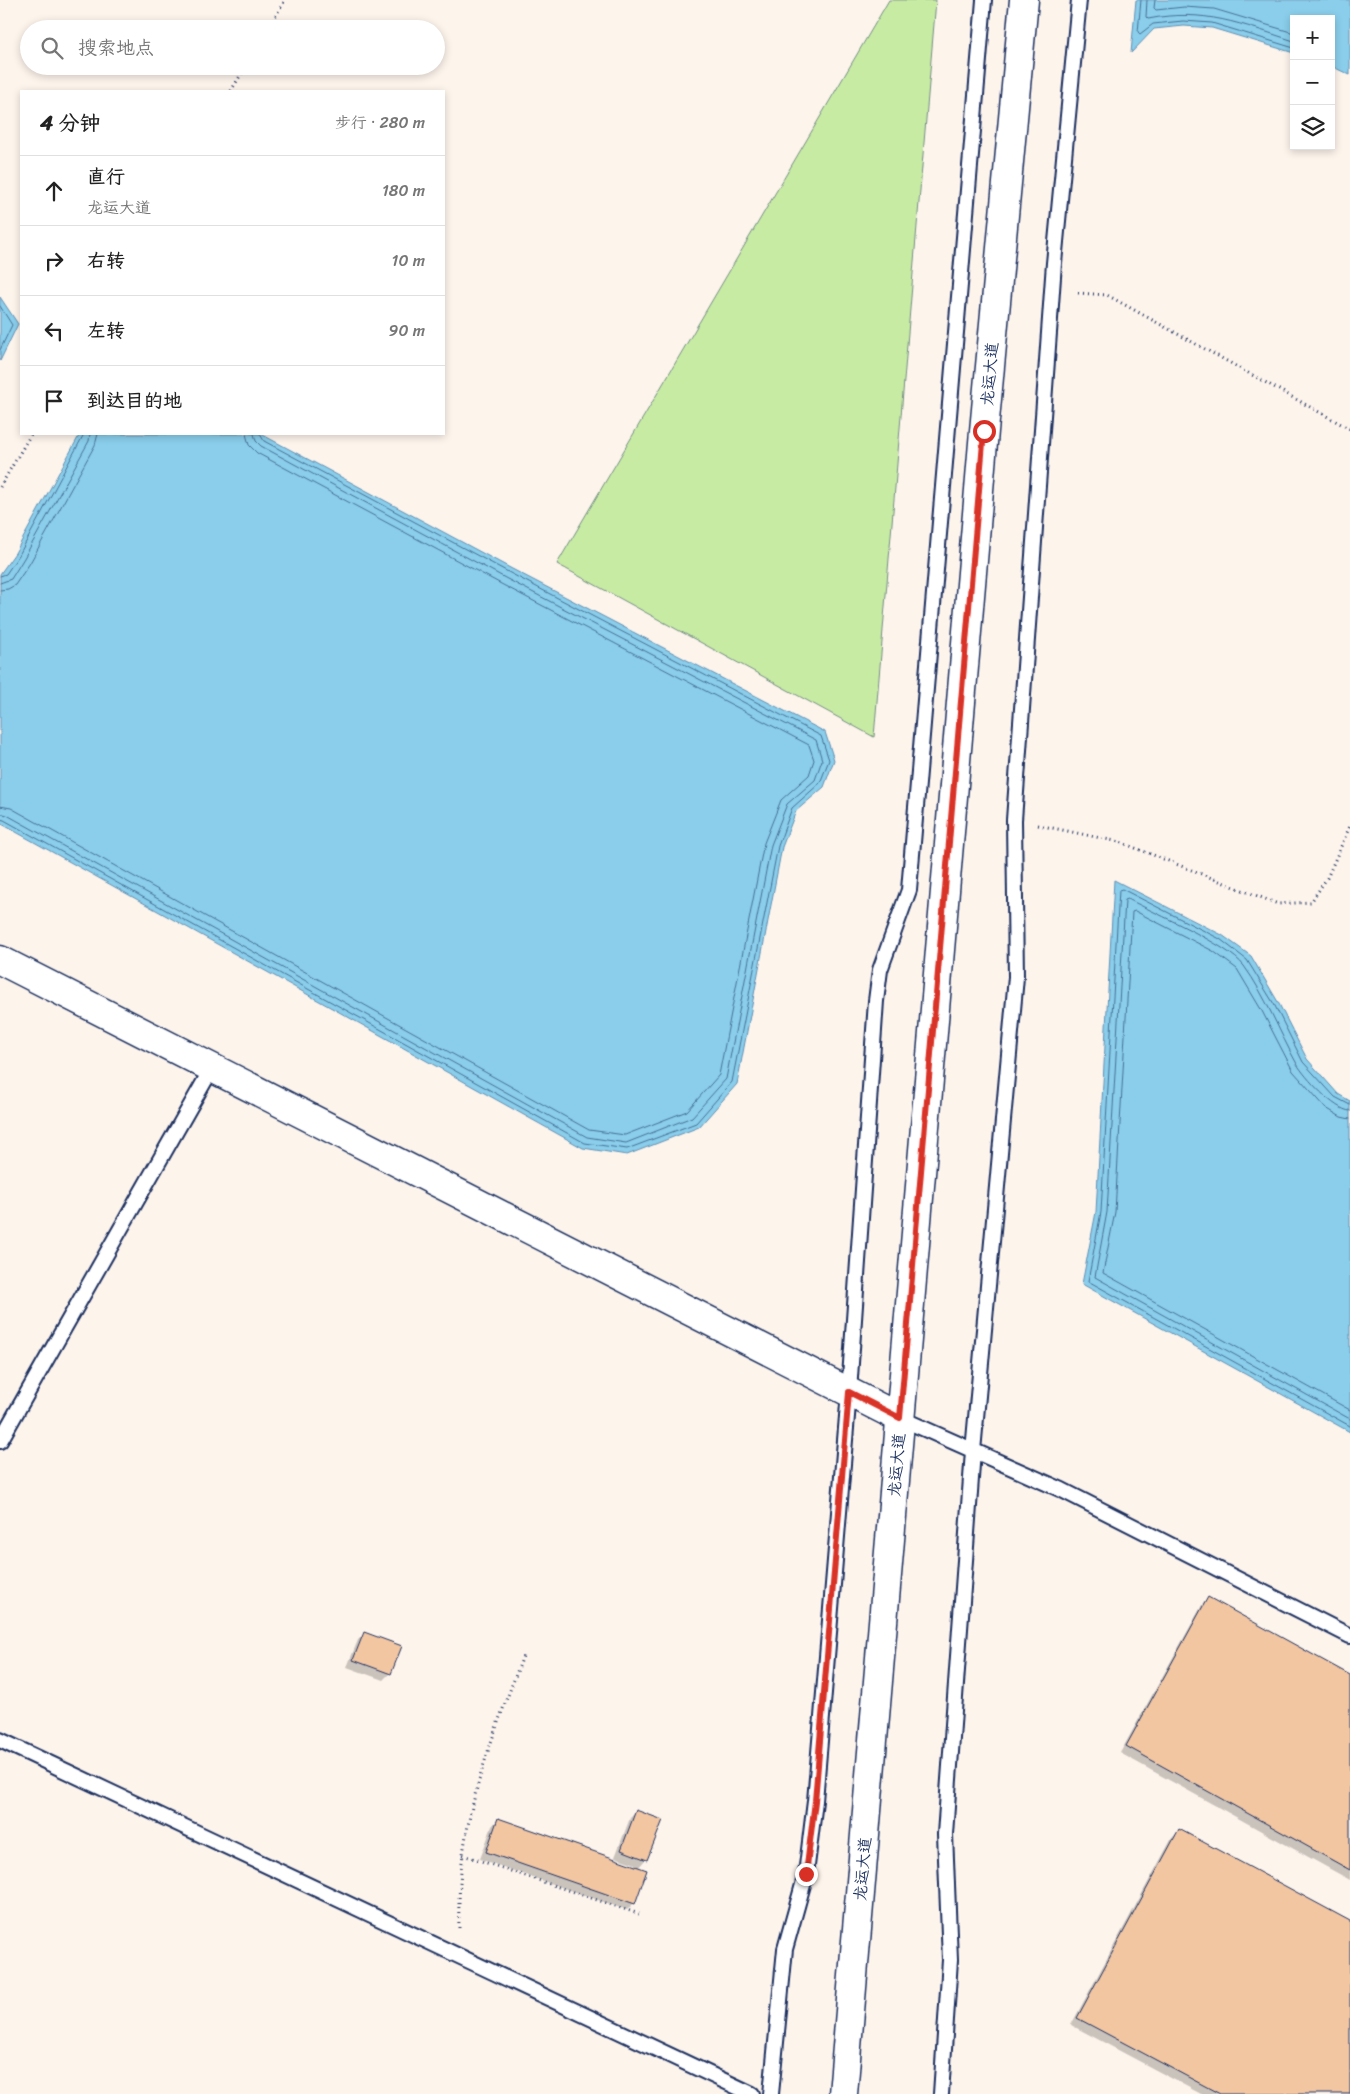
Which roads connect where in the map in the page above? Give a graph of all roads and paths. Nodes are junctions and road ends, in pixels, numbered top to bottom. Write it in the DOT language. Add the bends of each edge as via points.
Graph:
graph roads {
  1 [pos="284,0"];
  2 [pos="984,0"];
  3 [pos="1024,0"];
  4 [pos="1078,0"];
  5 [pos="273,20"];
  6 [pos="241,75"];
  7 [pos="232,90"];
  8 [pos="1052,291"];
  9 [pos="1350,429"];
  10 [pos="30,435"];
  11 [pos="0,487"];
  12 [pos="1014,820"];
  13 [pos="1350,826"];
  14 [pos="0,960"];
  15 [pos="212,1068"];
  16 [pos="849,1392"];
  17 [pos="900,1418"];
  18 [pos="0,1441"];
  19 [pos="973,1451"];
  20 [pos="1350,1636"];
  21 [pos="524,1656"];
  22 [pos="0,1740"];
  23 [pos="463,1854"];
  24 [pos="639,1914"];
  25 [pos="460,1956"];
  26 [pos="752,2094"];
  27 [pos="771,2094"];
  28 [pos="843,2094"];
  29 [pos="941,2094"];
  1 -- 5 [label="path"];
  2 -- 16 [label="lane" via="909,890 880,970 876,1001"];
  3 -- 17 [label="street, 龙运大道" via="981,461"];
  4 -- 8 [label="lane"];
  6 -- 7 [label="path"];
  8 -- 9 [label="path" via="1107,295"];
  8 -- 12 [label="lane"];
  10 -- 11 [label="path"];
  12 -- 13 [label="path" via="1120,842 1278,904 1311,902 1327,878"];
  12 -- 19 [label="lane" via="1016,977"];
  14 -- 15 [label="street"];
  15 -- 16 [label="street"];
  15 -- 18 [label="lane"];
  16 -- 17 [label="street"];
  16 -- 27 [label="lane" via="815,1801 806,1874 785,1949"];
  17 -- 19 [label="lane"];
  17 -- 28 [label="street, 龙运大道"];
  19 -- 20 [label="lane" via="1062,1490"];
  19 -- 29 [label="lane" via="945,1834 950,1960"];
  21 -- 23 [label="path" via="486,1756"];
  22 -- 25 [label="lane"];
  23 -- 24 [label="path"];
  23 -- 25 [label="path" via="458,1903"];
  25 -- 26 [label="lane"];
}
